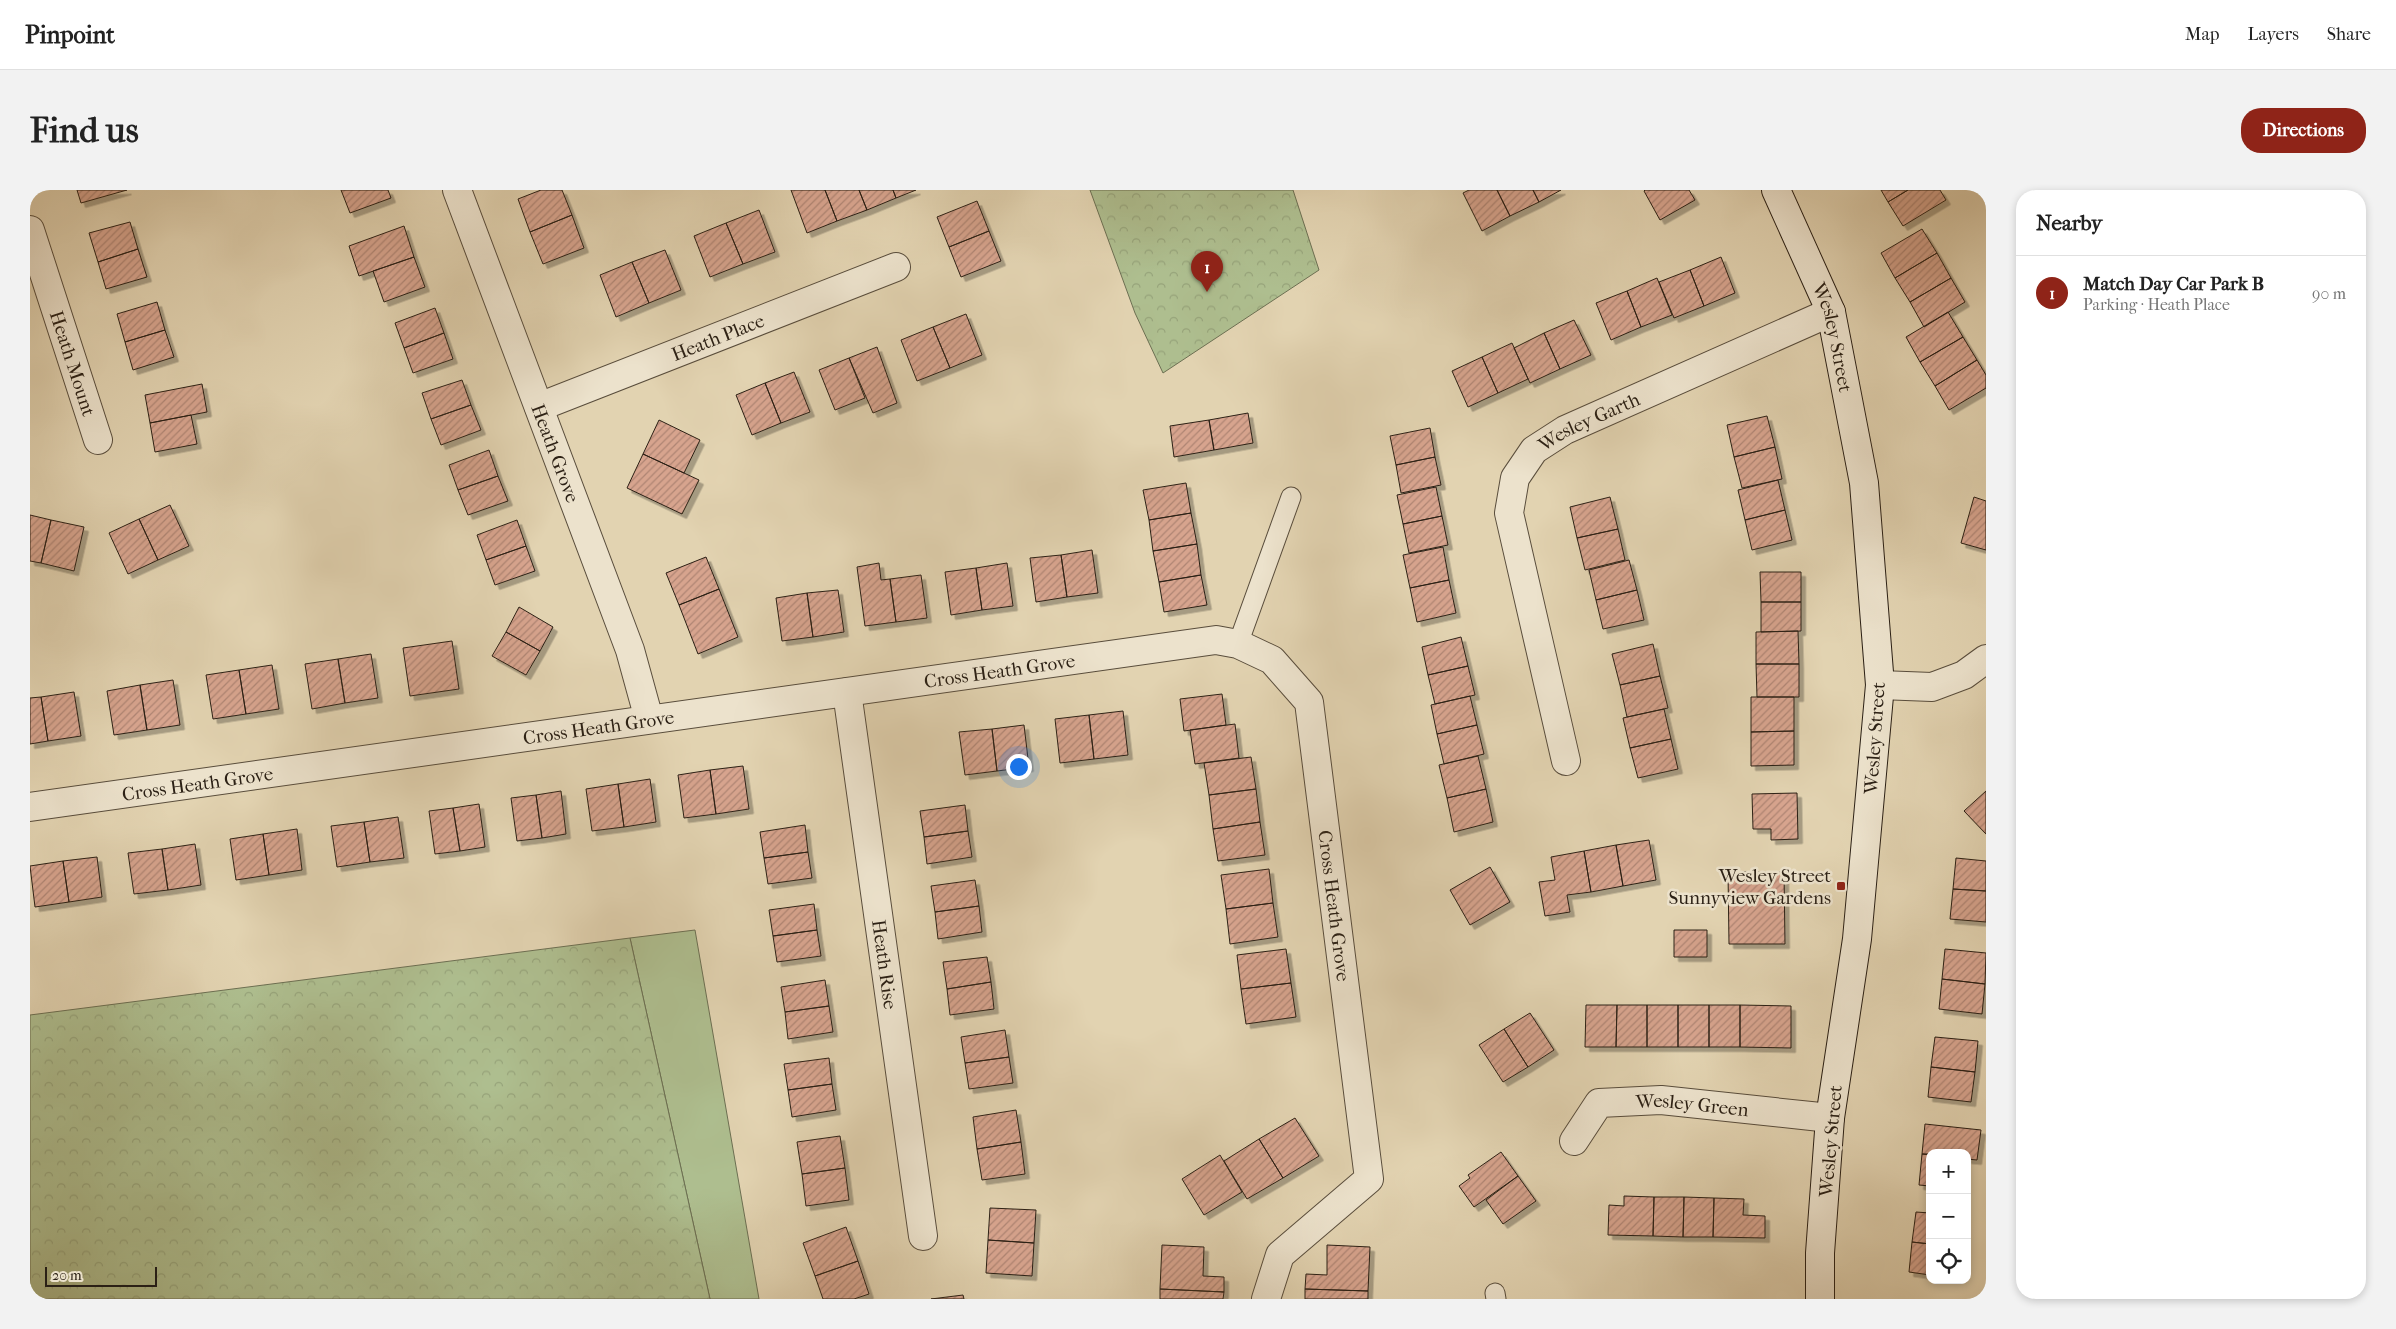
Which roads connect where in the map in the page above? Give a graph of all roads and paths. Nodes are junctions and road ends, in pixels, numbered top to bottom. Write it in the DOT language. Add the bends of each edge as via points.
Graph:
graph roads {
  1 [pos="457,190"];
  2 [pos="1776,190"];
  3 [pos="30,230"];
  4 [pos="896,266"];
  5 [pos="1831,312"];
  6 [pos="539,407"];
  7 [pos="98,440"];
  8 [pos="1291,497"];
  9 [pos="1238,644"];
  10 [pos="1986,658"];
  11 [pos="1880,685"];
  12 [pos="847,692"];
  13 [pos="649,718"];
  14 [pos="1566,761"];
  15 [pos="30,807"];
  16 [pos="1830,1118"];
  17 [pos="1574,1141"];
  18 [pos="923,1236"];
  19 [pos="1266,1299"];
  20 [pos="1820,1299"];
  1 -- 6 [label="street, Heath Grove"];
  2 -- 5 [label="street, Wesley Street"];
  3 -- 7 [label="street, Heath Mount"];
  4 -- 6 [label="street, Heath Place"];
  5 -- 11 [label="street, Wesley Street" via="1864,484"];
  5 -- 14 [label="street, Wesley Garth" via="1566,430 1534,450 1515,478 1509,514"];
  6 -- 13 [label="street, Heath Grove" via="630,650"];
  8 -- 9 [label="lane"];
  9 -- 12 [label="street, Cross Heath Grove" via="1216,640"];
  9 -- 19 [label="street, Cross Heath Grove" via="1272,660 1309,702 1369,1179 1280,1256"];
  10 -- 11 [label="street" via="1964,675 1932,687"];
  11 -- 16 [label="street, Wesley Street" via="1856,938"];
  12 -- 13 [label="street, Cross Heath Grove"];
  12 -- 18 [label="street, Heath Rise"];
  13 -- 15 [label="street, Cross Heath Grove"];
  16 -- 17 [label="street, Wesley Green" via="1661,1100 1599,1103"];
  16 -- 20 [label="street, Wesley Street" via="1820,1253"];
}
